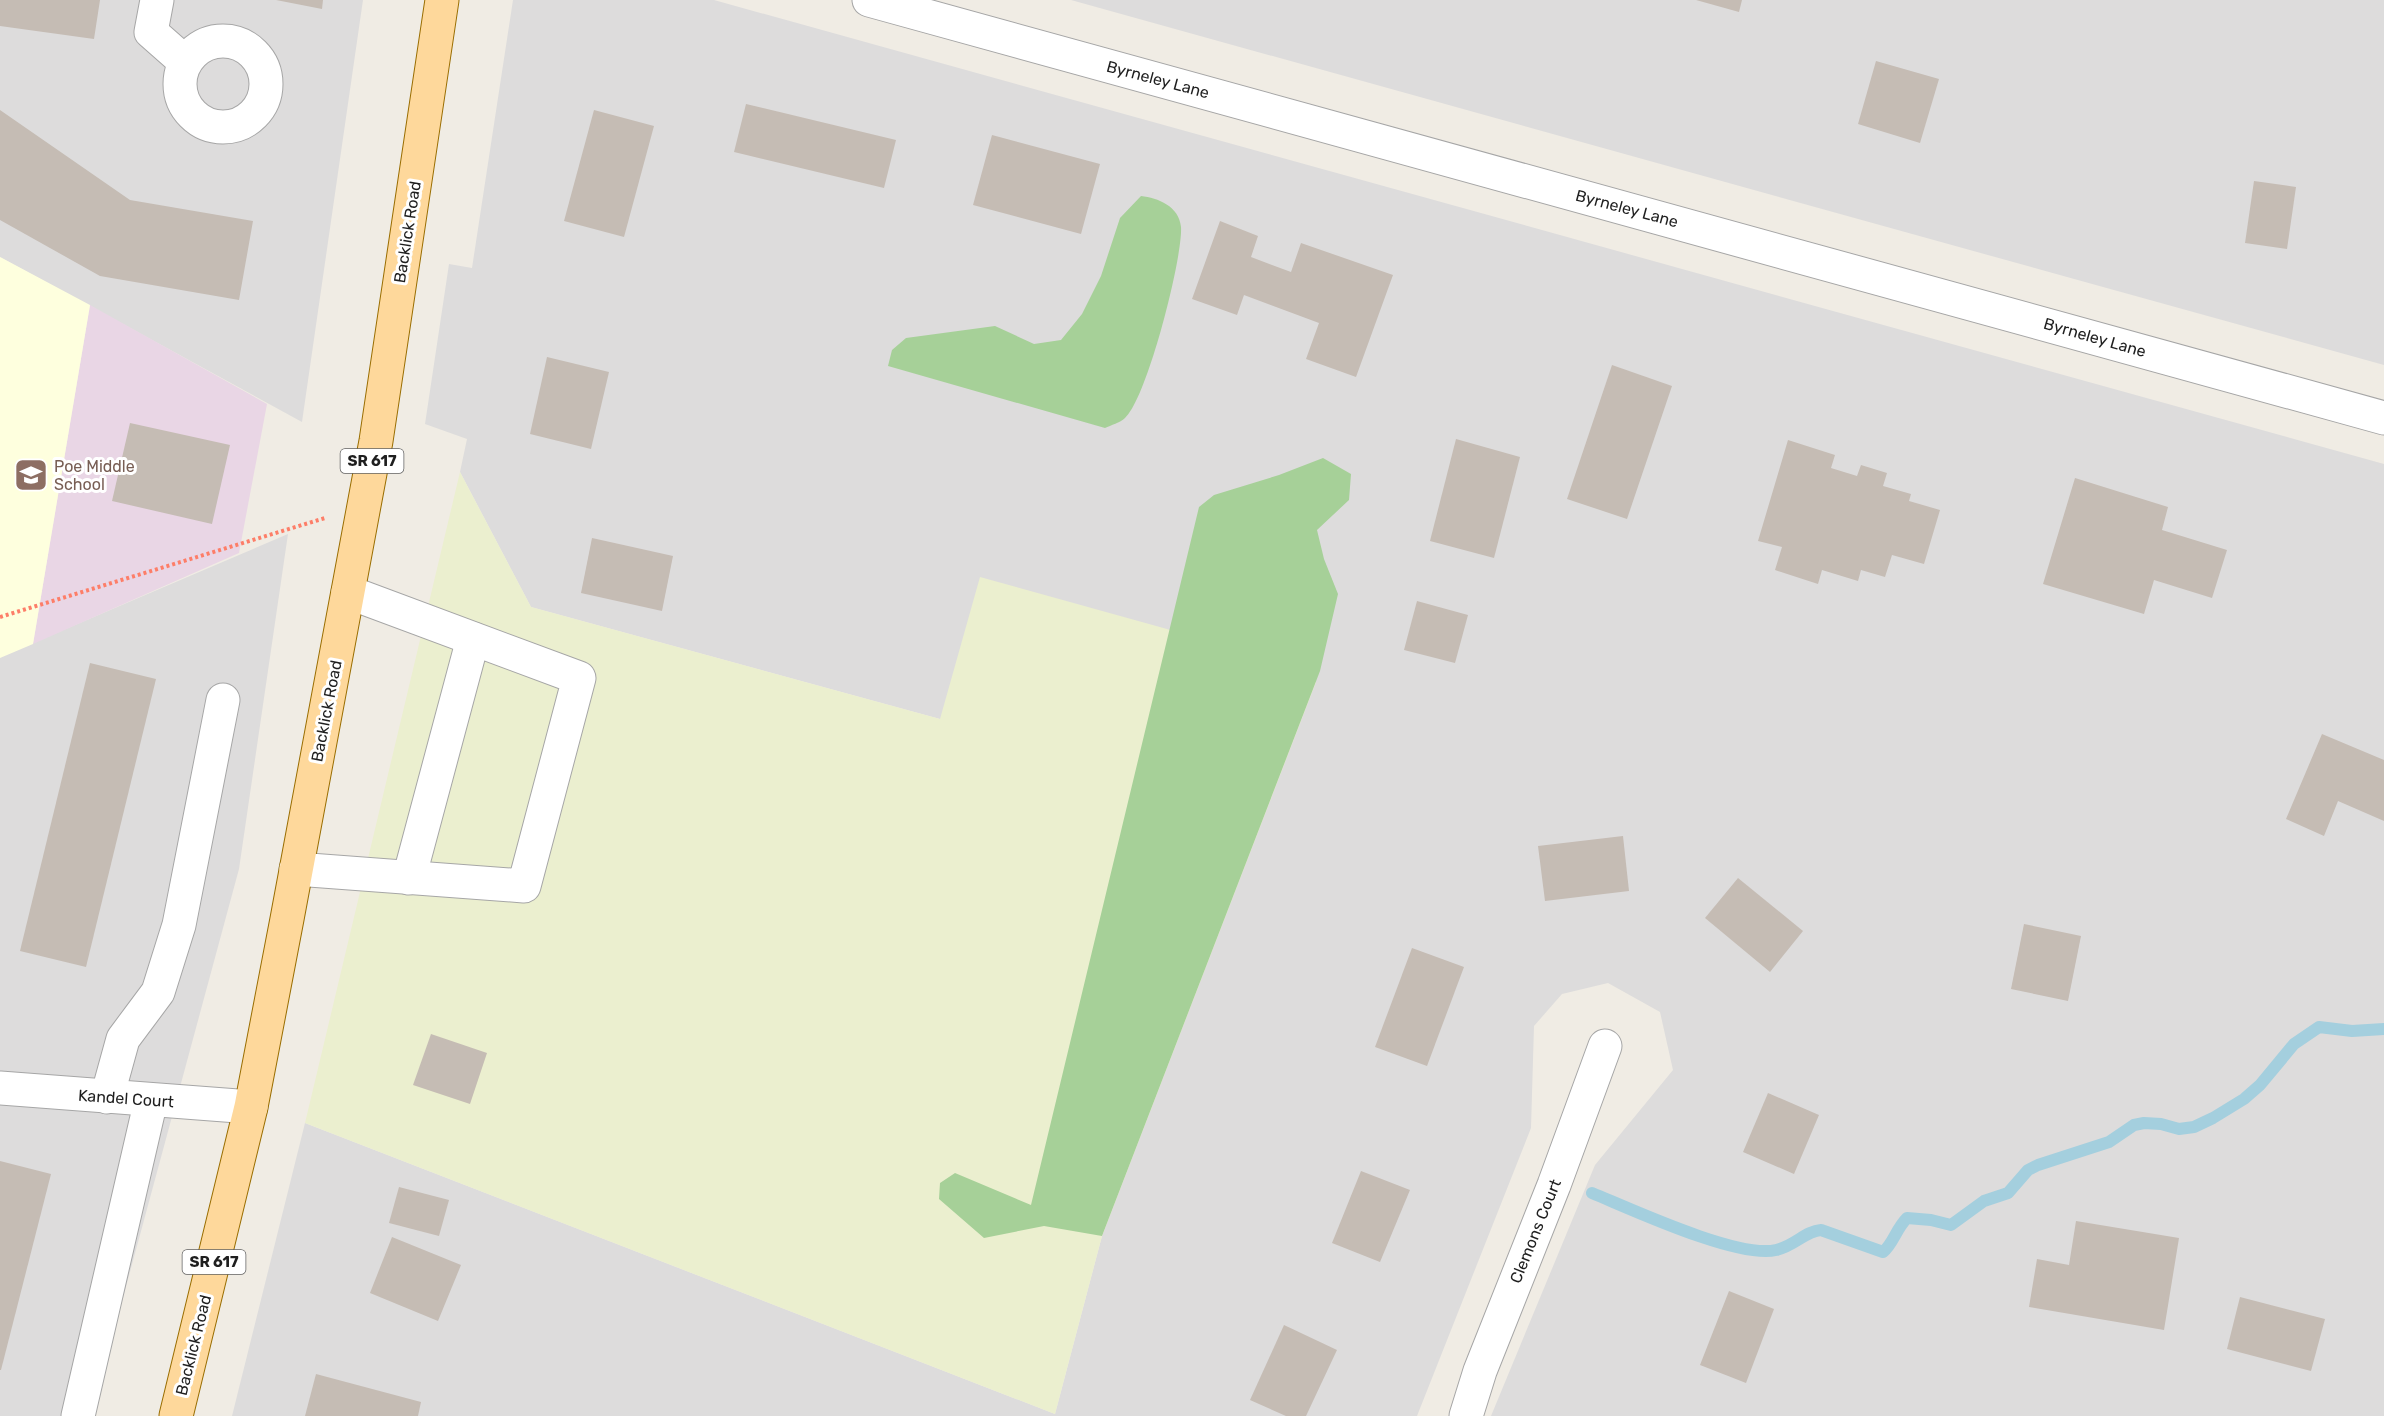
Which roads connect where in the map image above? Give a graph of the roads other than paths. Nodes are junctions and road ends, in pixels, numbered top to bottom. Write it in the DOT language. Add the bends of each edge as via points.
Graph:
graph roads {
  1 [pos="157,0"];
  2 [pos="442,0"];
  3 [pos="869,0"];
  4 [pos="185,62"];
  5 [pos="2384,417"];
  6 [pos="348,592"];
  7 [pos="473,639"];
  8 [pos="223,700"];
  9 [pos="296,869"];
  10 [pos="409,878"];
  11 [pos="1605,1046"];
  12 [pos="0,1088"];
  13 [pos="107,1096"];
  14 [pos="151,1100"];
  15 [pos="251,1107"];
  16 [pos="78,1416"];
  17 [pos="176,1416"];
  18 [pos="1466,1416"];
  1 -- 4 [label="street" via="151,32"];
  2 -- 6 [label="main road, Backlick Road / SR 617" via="376,441"];
  3 -- 5 [label="street, Byrneley Lane"];
  6 -- 7 [label="street"];
  6 -- 9 [label="main road, Backlick Road / SR 617"];
  7 -- 10 [label="street"];
  7 -- 10 [label="street" via="579,678 524,886"];
  8 -- 13 [label="street" via="179,925 158,992 123,1038"];
  9 -- 10 [label="street"];
  9 -- 15 [label="main road, Backlick Road / SR 617"];
  11 -- 18 [label="street, Clemons Court"];
  12 -- 13 [label="street, Kandel Court"];
  13 -- 14 [label="street, Kandel Court"];
  14 -- 15 [label="street, Kandel Court"];
  14 -- 16 [label="street"];
  15 -- 17 [label="main road, Backlick Road / SR 617"];
}
